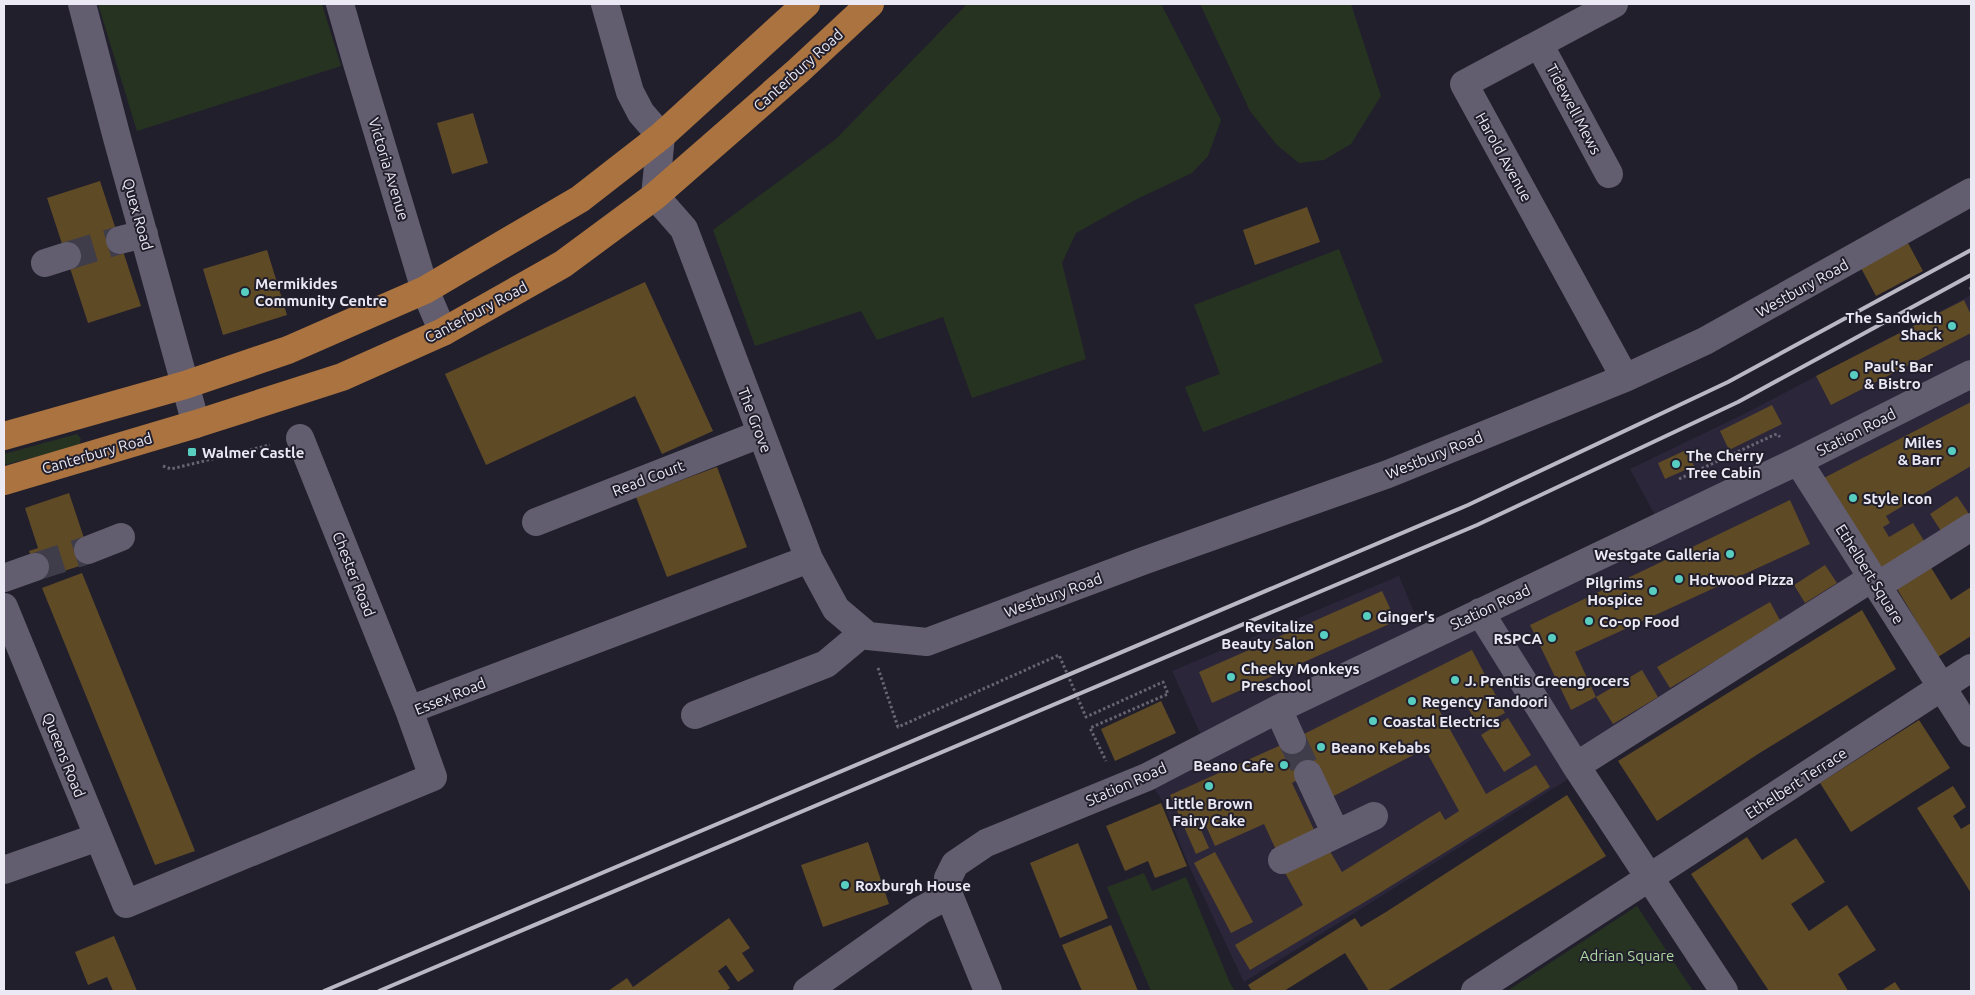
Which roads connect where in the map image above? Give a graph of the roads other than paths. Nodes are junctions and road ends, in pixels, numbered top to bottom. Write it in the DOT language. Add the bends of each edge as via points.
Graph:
graph roads {
  1 [pos="82,4"];
  2 [pos="340,4"];
  3 [pos="605,4"];
  4 [pos="806,4"];
  5 [pos="870,4"];
  6 [pos="1614,4"];
  7 [pos="1539,44"];
  8 [pos="661,136"];
  9 [pos="1609,174"];
  10 [pos="1971,192"];
  11 [pos="655,196"];
  12 [pos="426,290"];
  13 [pos="443,332"];
  14 [pos="1971,374"];
  15 [pos="1625,378"];
  16 [pos="185,385"];
  17 [pos="196,424"];
  18 [pos="760,434"];
  19 [pos="4,436"];
  20 [pos="300,438"];
  21 [pos="1791,453"];
  22 [pos="4,481"];
  23 [pos="536,522"];
  24 [pos="1971,528"];
  25 [pos="121,537"];
  26 [pos="88,550"];
  27 [pos="809,559"];
  28 [pos="35,567"];
  29 [pos="4,578"];
  30 [pos="1875,582"];
  31 [pos="4,607"];
  32 [pos="1480,612"];
  33 [pos="865,634"];
  34 [pos="1971,668"];
  35 [pos="1942,687"];
  36 [pos="1278,709"];
  37 [pos="409,710"];
  38 [pos="695,715"];
  39 [pos="1971,733"];
  40 [pos="1292,740"];
  41 [pos="1576,766"];
  42 [pos="1308,774"];
  43 [pos="1374,816"];
  44 [pos="1336,834"];
  45 [pos="98,837"];
  46 [pos="1282,860"];
  47 [pos="4,870"];
  48 [pos="1650,878"];
  49 [pos="949,895"];
  50 [pos="126,904"];
  51 [pos="807,991"];
  52 [pos="988,991"];
  53 [pos="1474,991"];
  54 [pos="1724,991"];
  1 -- 16 [label="street, Quex Road" via="132,237"];
  2 -- 12 [label="street, Victoria Avenue"];
  3 -- 8 [label="street" via="630,92 641,113"];
  4 -- 8 [label="highway"];
  5 -- 11 [label="highway, Canterbury Road"];
  6 -- 7 [label="street, Harold Avenue"];
  7 -- 9 [label="street, Tidewell Mews"];
  7 -- 15 [label="street, Harold Avenue" via="1464,84"];
  8 -- 11 [label="street"];
  8 -- 12 [label="highway" via="580,200"];
  10 -- 15 [label="street, Westbury Road" via="1705,341"];
  11 -- 13 [label="highway, Canterbury Road" via="563,264"];
  11 -- 18 [label="street, The Grove" via="684,229"];
  12 -- 13 [label="street, Victoria Avenue"];
  12 -- 16 [label="highway" via="288,350"];
  13 -- 17 [label="highway, Canterbury Road" via="342,376"];
  14 -- 21 [label="street, Station Road"];
  15 -- 33 [label="street, Westbury Road" via="1388,474 927,642"];
  16 -- 17 [label="street, Quex Road"];
  16 -- 19 [label="highway"];
  17 -- 22 [label="highway, Canterbury Road"];
  18 -- 23 [label="street, Read Court"];
  18 -- 27 [label="street, The Grove"];
  20 -- 37 [label="street, Chester Road"];
  21 -- 30 [label="street, Ethelbert Square"];
  21 -- 32 [label="street, Station Road"];
  24 -- 30 [label="street"];
  25 -- 26 [label="street"];
  27 -- 33 [label="street, The Grove" via="836,610"];
  27 -- 37 [label="street, Essex Road"];
  28 -- 29 [label="street"];
  30 -- 35 [label="street, Ethelbert Square"];
  30 -- 41 [label="street"];
  31 -- 45 [label="street, Queens Road"];
  32 -- 36 [label="street, Station Road"];
  32 -- 41 [label="street"];
  33 -- 38 [label="street" via="826,664"];
  34 -- 35 [label="street"];
  35 -- 39 [label="street, Ethelbert Square"];
  35 -- 48 [label="street, Ethelbert Terrace"];
  36 -- 40 [label="street"];
  36 -- 49 [label="street, Station Road" via="1147,777 986,844 955,864 948,878"];
  37 -- 50 [label="street, Essex Road" via="433,777"];
  41 -- 48 [label="street"];
  42 -- 44 [label="street"];
  43 -- 44 [label="street"];
  44 -- 46 [label="street"];
  45 -- 47 [label="street"];
  45 -- 50 [label="street, Queens Road"];
  48 -- 53 [label="street"];
  48 -- 54 [label="street"];
  49 -- 51 [label="street" via="921,910"];
  49 -- 52 [label="street"];
}
